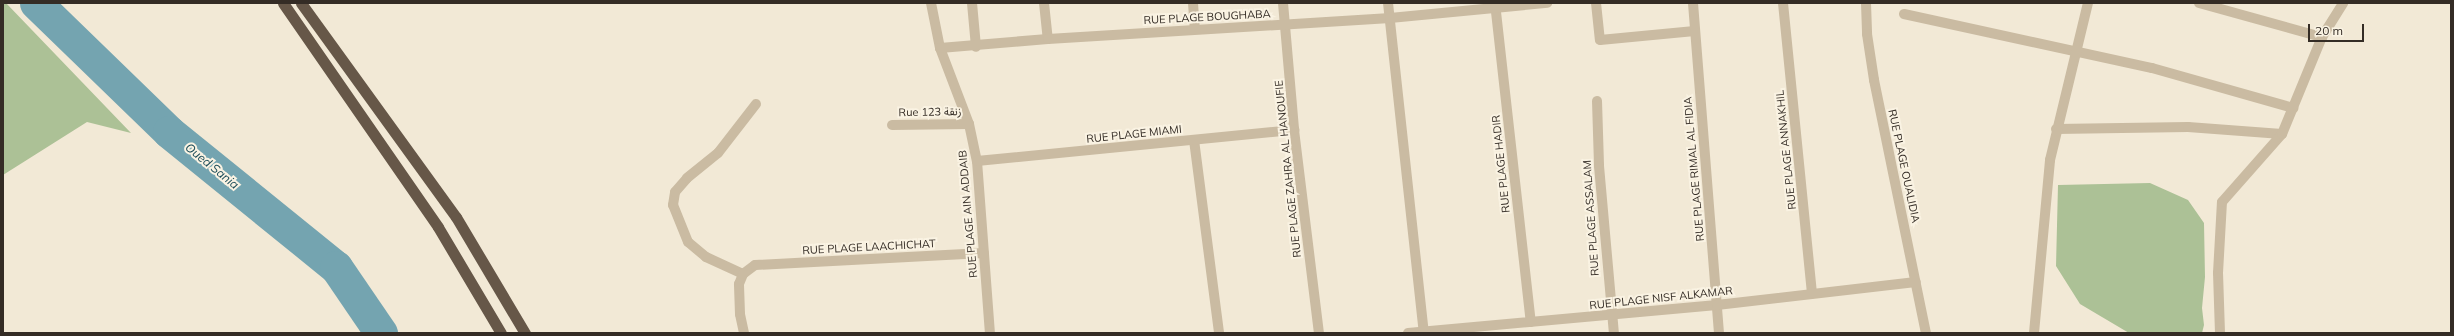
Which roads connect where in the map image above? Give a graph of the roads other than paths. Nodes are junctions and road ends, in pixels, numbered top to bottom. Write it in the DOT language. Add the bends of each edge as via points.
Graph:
graph roads {
  1 [pos="283,3"];
  2 [pos="301,3"];
  3 [pos="931,3"];
  4 [pos="972,3"];
  5 [pos="1044,3"];
  6 [pos="1193,3"];
  7 [pos="1283,3"];
  8 [pos="1388,3"];
  9 [pos="1547,3"];
  10 [pos="1596,3"];
  11 [pos="1693,3"];
  12 [pos="1783,3"];
  13 [pos="1866,3"];
  14 [pos="2088,3"];
  15 [pos="2199,3"];
  16 [pos="2343,3"];
  17 [pos="1496,6"];
  18 [pos="1904,14"];
  19 [pos="1390,18"];
  20 [pos="1285,25"];
  21 [pos="1195,29"];
  22 [pos="1695,31"];
  23 [pos="2322,37"];
  24 [pos="1048,39"];
  25 [pos="976,47"];
  26 [pos="940,48"];
  27 [pos="2075,50"];
  28 [pos="1597,101"];
  29 [pos="756,104"];
  30 [pos="2292,108"];
  31 [pos="969,124"];
  32 [pos="892,125"];
  33 [pos="2056,129"];
  34 [pos="1294,130"];
  35 [pos="2282,134"];
  36 [pos="1194,140"];
  37 [pos="977,161"];
  38 [pos="984,253"];
  39 [pos="743,274"];
  40 [pos="1916,282"];
  41 [pos="1812,294"];
  42 [pos="1717,305"];
  43 [pos="1611,315"];
  44 [pos="1531,322"];
  45 [pos="1424,332"];
  46 [pos="501,333"];
  47 [pos="525,333"];
  48 [pos="744,333"];
  49 [pos="990,333"];
  50 [pos="1219,333"];
  51 [pos="1319,333"];
  52 [pos="1408,333"];
  53 [pos="1614,333"];
  54 [pos="1720,333"];
  55 [pos="1926,333"];
  56 [pos="2034,333"];
  57 [pos="2220,333"];
  1 -- 46 [label="highway" via="438,227"];
  2 -- 47 [label="highway" via="456,217"];
  3 -- 26 [label="street, RUE PLAGE AIN ADDAIB"];
  4 -- 25 [label="street"];
  5 -- 24 [label="street"];
  6 -- 21 [label="street"];
  7 -- 20 [label="street, RUE PLAGE ZAHRA AL HANOUFIE"];
  8 -- 19 [label="street"];
  9 -- 17 [label="street, RUE PLAGE BOUGHABA"];
  10 -- 22 [label="street" via="1600,40"];
  11 -- 22 [label="street, RUE PLAGE RIMAL AL FIDIA"];
  12 -- 41 [label="street, RUE PLAGE ANNAKHIL"];
  13 -- 40 [label="street, RUE PLAGE OUALIDIA" via="1872,73"];
  14 -- 27 [label="street"];
  15 -- 23 [label="street"];
  16 -- 23 [label="street"];
  17 -- 19 [label="street, RUE PLAGE BOUGHABA"];
  17 -- 44 [label="street, RUE PLAGE HADIR"];
  18 -- 27 [label="street"];
  19 -- 20 [label="street, RUE PLAGE BOUGHABA"];
  19 -- 45 [label="street"];
  20 -- 21 [label="street, RUE PLAGE BOUGHABA"];
  20 -- 34 [label="street, RUE PLAGE ZAHRA AL HANOUFIE"];
  21 -- 24 [label="street, RUE PLAGE BOUGHABA"];
  22 -- 42 [label="street, RUE PLAGE RIMAL AL FIDIA"];
  23 -- 30 [label="street"];
  24 -- 25 [label="street, RUE PLAGE BOUGHABA"];
  25 -- 26 [label="street, RUE PLAGE BOUGHABA"];
  26 -- 31 [label="street, RUE PLAGE AIN ADDAIB"];
  27 -- 30 [label="street" via="2152,68"];
  27 -- 33 [label="street"];
  28 -- 43 [label="street, RUE PLAGE ASSALAM" via="1599,166"];
  29 -- 39 [label="street" via="718,153 674,192 673,205 688,242 706,257"];
  30 -- 35 [label="street"];
  31 -- 32 [label="street, Rue 123 زنقة"];
  31 -- 37 [label="street, RUE PLAGE AIN ADDAIB"];
  33 -- 35 [label="street" via="2188,127"];
  33 -- 56 [label="street" via="2050,160"];
  34 -- 36 [label="street, RUE PLAGE MIAMI"];
  34 -- 51 [label="street, RUE PLAGE ZAHRA AL HANOUFIE"];
  35 -- 57 [label="street" via="2222,202 2218,273"];
  36 -- 37 [label="street, RUE PLAGE MIAMI"];
  36 -- 50 [label="street"];
  37 -- 38 [label="street, RUE PLAGE AIN ADDAIB"];
  38 -- 39 [label="street, RUE PLAGE LAACHICHAT" via="755,265"];
  38 -- 49 [label="street, RUE PLAGE AIN ADDAIB"];
  39 -- 48 [label="street" via="738,292"];
  40 -- 41 [label="street, RUE PLAGE NISF ALKAMAR"];
  40 -- 55 [label="street, RUE PLAGE OUALIDIA"];
  41 -- 42 [label="street, RUE PLAGE NISF ALKAMAR"];
  42 -- 43 [label="street, RUE PLAGE NISF ALKAMAR"];
  42 -- 54 [label="street, RUE PLAGE RIMAL AL FIDIA"];
  43 -- 44 [label="street, RUE PLAGE NISF ALKAMAR"];
  43 -- 53 [label="street, RUE PLAGE ASSALAM"];
  44 -- 45 [label="street, RUE PLAGE NISF ALKAMAR"];
  45 -- 52 [label="street, RUE PLAGE NISF ALKAMAR"];
}
